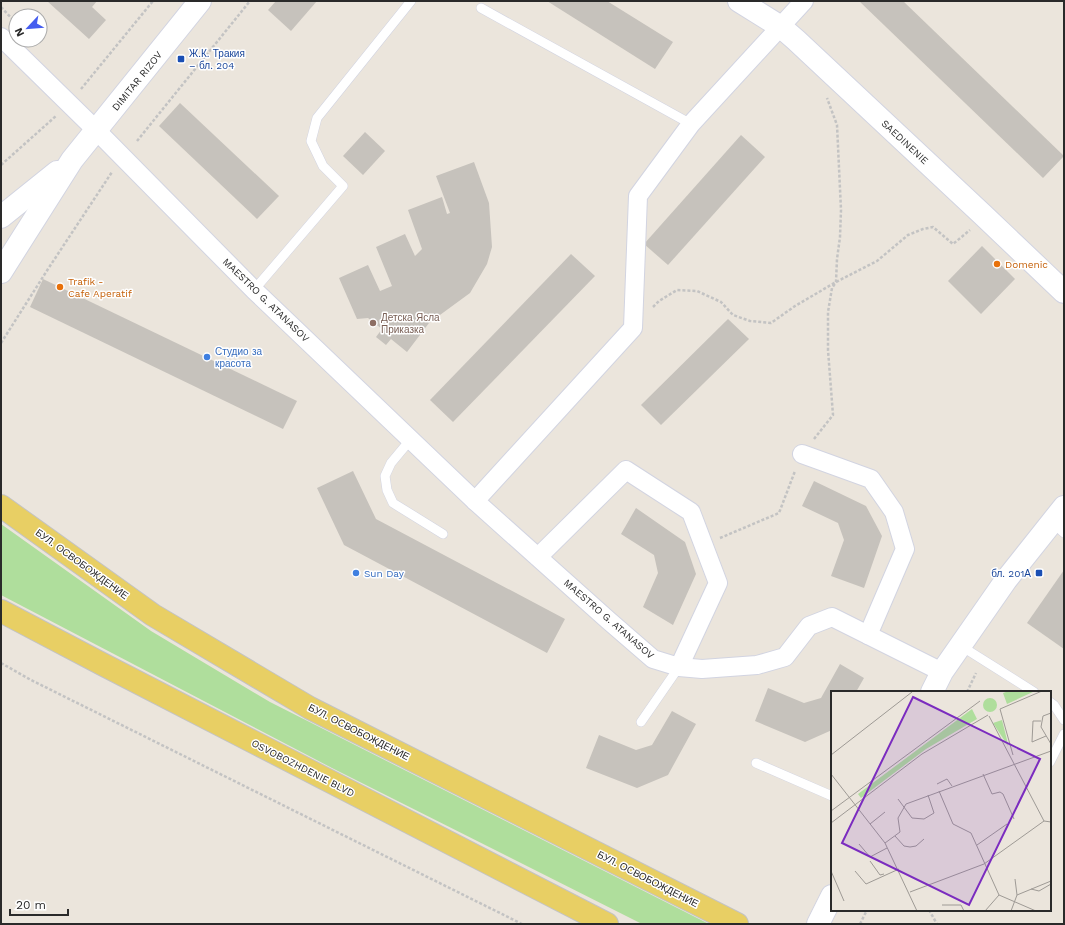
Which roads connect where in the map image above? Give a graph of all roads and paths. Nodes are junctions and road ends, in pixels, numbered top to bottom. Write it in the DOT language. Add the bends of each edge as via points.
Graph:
graph roads {
  1 [pos="153,1"];
  2 [pos="200,1"];
  3 [pos="250,1"];
  4 [pos="410,1"];
  5 [pos="739,1"];
  6 [pos="804,1"];
  7 [pos="1,7"];
  8 [pos="481,8"];
  9 [pos="8,14"];
  10 [pos="781,27"];
  11 [pos="1,37"];
  12 [pos="81,89"];
  13 [pos="826,95"];
  14 [pos="57,116"];
  15 [pos="691,124"];
  16 [pos="96,130"];
  17 [pos="137,141"];
  18 [pos="72,160"];
  19 [pos="1,165"];
  20 [pos="113,170"];
  21 [pos="982,214"];
  22 [pos="1,217"];
  23 [pos="1,272"];
  24 [pos="836,282"];
  25 [pos="254,290"];
  26 [pos="1064,292"];
  27 [pos="633,328"];
  28 [pos="1,343"];
  29 [pos="411,439"];
  30 [pos="802,454"];
  31 [pos="475,501"];
  32 [pos="1,506"];
  33 [pos="1060,520"];
  34 [pos="443,534"];
  35 [pos="703,545"];
  36 [pos="538,557"];
  37 [pos="1,611"];
  38 [pos="868,635"];
  39 [pos="961,646"];
  40 [pos="982,660"];
  41 [pos="1,663"];
  42 [pos="679,667"];
  43 [pos="942,672"];
  44 [pos="932,691"];
  45 [pos="967,691"];
  46 [pos="1032,691"];
  47 [pos="1051,703"];
  48 [pos="1064,720"];
  49 [pos="641,722"];
  50 [pos="1064,734"];
  51 [pos="1051,760"];
  52 [pos="756,763"];
  53 [pos="831,796"];
  54 [pos="831,898"];
  55 [pos="866,911"];
  56 [pos="930,911"];
  57 [pos="522,924"];
  58 [pos="607,924"];
  59 [pos="737,924"];
  60 [pos="818,924"];
  61 [pos="860,924"];
  62 [pos="937,924"];
  1 -- 12 [label="path"];
  2 -- 16 [label="street, DIMITAR RIZOV"];
  3 -- 17 [label="path"];
  4 -- 25 [label="lane" via="317,118 311,141 323,166 343,186"];
  5 -- 10 [label="street, SAEDINENIE"];
  6 -- 10 [label="street"];
  7 -- 9 [label="path"];
  8 -- 15 [label="lane"];
  10 -- 15 [label="street"];
  10 -- 21 [label="street, SAEDINENIE"];
  11 -- 16 [label="street, MAESTRO G. ATANASOV"];
  13 -- 24 [label="path" via="837,125 840,223"];
  14 -- 19 [label="path"];
  15 -- 27 [label="street" via="638,196"];
  16 -- 18 [label="street, DIMITAR RIZOV"];
  16 -- 25 [label="street, MAESTRO G. ATANASOV"];
  18 -- 22 [label="street, DIMITAR RIZOV"];
  18 -- 23 [label="street, DIMITAR RIZOV"];
  20 -- 28 [label="path"];
  21 -- 24 [label="path" via="969,231 953,244 933,227 923,229 908,235 877,261"];
  21 -- 26 [label="street, SAEDINENIE"];
  24 -- 27 [label="path" via="771,323 750,321 733,315 721,302 697,290 677,290 659,301"];
  24 -- 30 [label="path" via="832,288 828,312 833,415"];
  25 -- 29 [label="street, MAESTRO G. ATANASOV"];
  27 -- 31 [label="street"];
  29 -- 31 [label="street, MAESTRO G. ATANASOV"];
  29 -- 34 [label="lane" via="391,463 385,476 387,490 393,503"];
  30 -- 35 [label="path" via="779,513"];
  30 -- 38 [label="street" via="870,479 894,512 905,549"];
  31 -- 36 [label="street, MAESTRO G. ATANASOV"];
  32 -- 59 [label="main road, БУЛ. ОСВОБОЖДЕНИЕ" via="153,615 310,708"];
  33 -- 39 [label="street" via="1006,580"];
  35 -- 36 [label="street" via="691,512 626,470"];
  35 -- 42 [label="street" via="718,583"];
  36 -- 42 [label="street, MAESTRO G. ATANASOV" via="653,659"];
  37 -- 58 [label="main road, OSVOBOZHDENIE BLVD"];
  38 -- 42 [label="street, MAESTRO G. ATANASOV" via="832,617 809,626 785,657 757,664 702,669"];
  38 -- 43 [label="street, MAESTRO G. ATANASOV"];
  39 -- 40 [label="lane"];
  39 -- 43 [label="street"];
  40 -- 45 [label="path"];
  40 -- 46 [label="lane"];
  41 -- 57 [label="path"];
  42 -- 49 [label="lane"];
  43 -- 44 [label="street"];
  47 -- 48 [label="lane"];
  50 -- 51 [label="lane"];
  52 -- 53 [label="lane"];
  54 -- 60 [label="street"];
  55 -- 61 [label="path"];
  56 -- 62 [label="path"];
}
